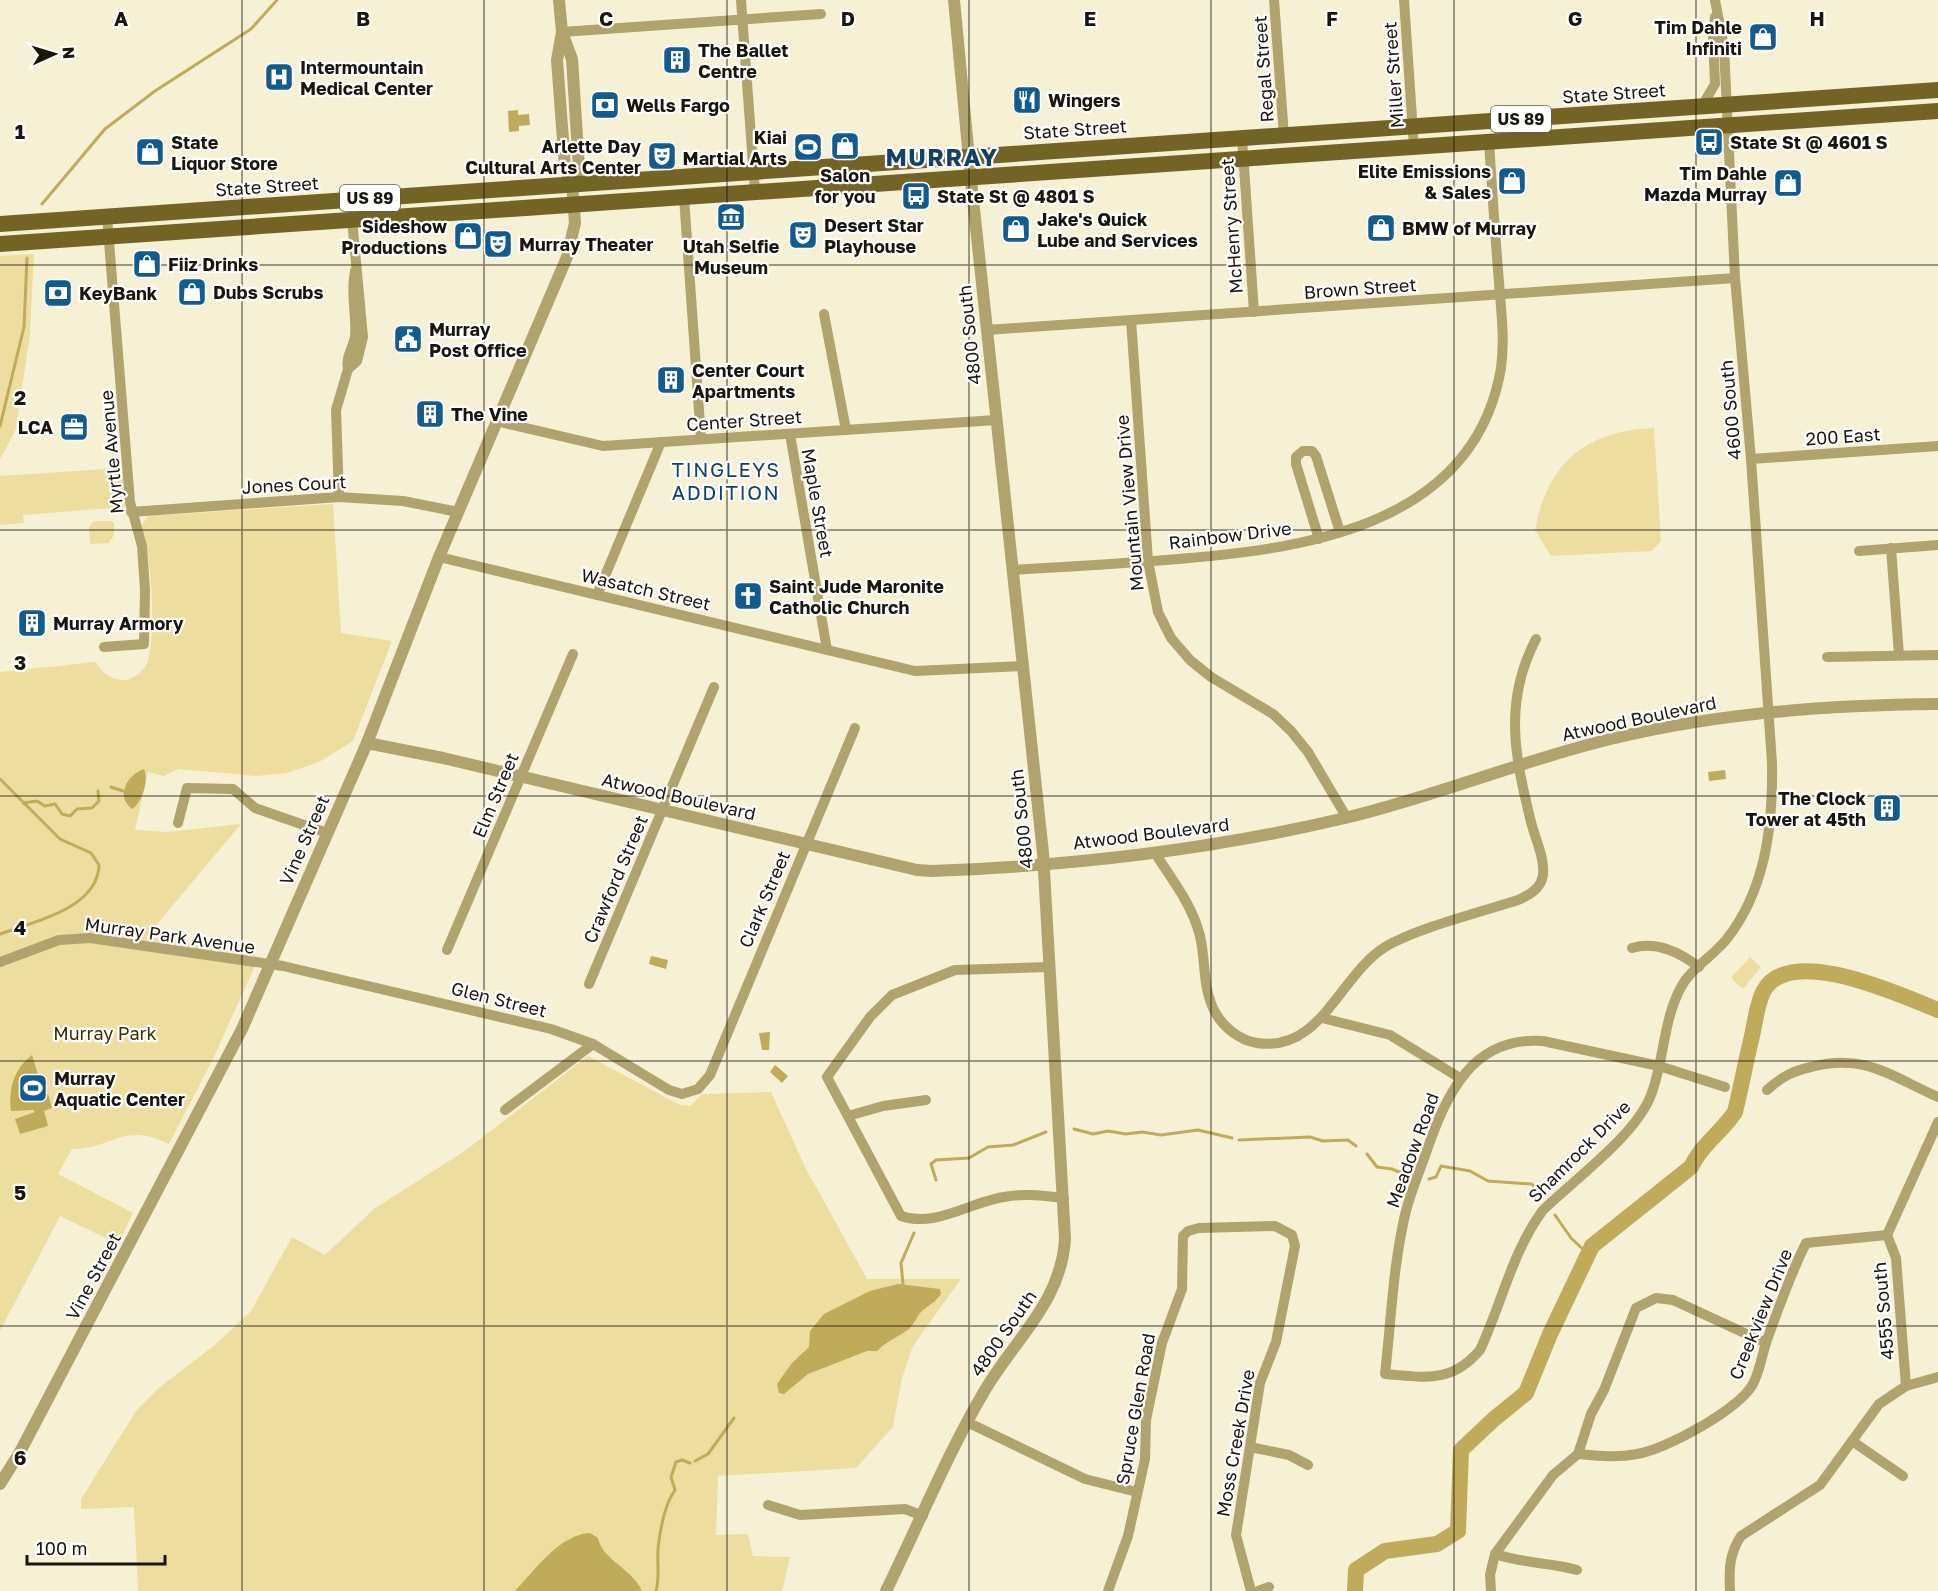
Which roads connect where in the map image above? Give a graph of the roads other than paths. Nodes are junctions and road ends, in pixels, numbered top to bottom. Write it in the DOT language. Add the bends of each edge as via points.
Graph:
graph roads {
  1 [pos="559,0"];
  2 [pos="741,0"];
  3 [pos="954,0"];
  4 [pos="1274,0"];
  5 [pos="1404,0"];
  6 [pos="1716,5"];
  7 [pos="820,14"];
  8 [pos="742,20"];
  9 [pos="562,32"];
  10 [pos="1938,90"];
  11 [pos="1726,104"];
  12 [pos="1702,106"];
  13 [pos="1938,111"];
  14 [pos="1728,125"];
  15 [pos="1413,126"];
  16 [pos="1284,136"];
  17 [pos="1242,138"];
  18 [pos="1489,142"];
  19 [pos="1414,147"];
  20 [pos="969,156"];
  21 [pos="1243,158"];
  22 [pos="754,172"];
  23 [pos="971,177"];
  24 [pos="572,184"];
  25 [pos="755,192"];
  26 [pos="684,197"];
  27 [pos="574,204"];
  28 [pos="107,217"];
  29 [pos="352,219"];
  30 [pos="0,224"];
  31 [pos="110,236"];
  32 [pos="0,244"];
  33 [pos="1735,279"];
  34 [pos="1500,295"];
  35 [pos="1254,312"];
  36 [pos="824,314"];
  37 [pos="1131,320"];
  38 [pos="987,330"];
  39 [pos="996,420"];
  40 [pos="496,421"];
  41 [pos="846,430"];
  42 [pos="790,434"];
  43 [pos="701,440"];
  44 [pos="661,442"];
  45 [pos="1938,446"];
  46 [pos="1751,459"];
  47 [pos="339,497"];
  48 [pos="131,512"];
  49 [pos="458,512"];
  50 [pos="1340,532"];
  51 [pos="1319,539"];
  52 [pos="1938,545"];
  53 [pos="1891,549"];
  54 [pos="1859,551"];
  55 [pos="439,557"];
  56 [pos="1148,561"];
  57 [pos="1012,570"];
  58 [pos="597,595"];
  59 [pos="1536,639"];
  60 [pos="104,647"];
  61 [pos="826,650"];
  62 [pos="573,654"];
  63 [pos="1899,655"];
  64 [pos="1938,655"];
  65 [pos="1827,657"];
  66 [pos="1022,666"];
  67 [pos="714,687"];
  68 [pos="1938,704"];
  69 [pos="1768,713"];
  70 [pos="855,728"];
  71 [pos="368,743"];
  72 [pos="1519,766"];
  73 [pos="520,778"];
  74 [pos="662,811"];
  75 [pos="1347,818"];
  76 [pos="178,823"];
  77 [pos="327,833"];
  78 [pos="806,843"];
  79 [pos="1155,853"];
  80 [pos="1044,864"];
  81 [pos="1632,948"];
  82 [pos="447,950"];
  83 [pos="0,962"];
  84 [pos="269,965"];
  85 [pos="1050,967"];
  86 [pos="1699,967"];
  87 [pos="589,984"];
  88 [pos="1322,1017"];
  89 [pos="593,1044"];
  90 [pos="1659,1066"];
  91 [pos="1460,1078"];
  92 [pos="705,1083"];
  93 [pos="1725,1087"];
  94 [pos="1767,1090"];
  95 [pos="1938,1097"];
  96 [pos="926,1100"];
  97 [pos="505,1110"];
  98 [pos="848,1116"];
  99 [pos="1938,1122"];
  100 [pos="1064,1198"];
  101 [pos="1289,1233"];
  102 [pos="1887,1235"];
  103 [pos="1766,1343"];
  104 [pos="1385,1374"];
  105 [pos="1938,1377"];
  106 [pos="1906,1386"];
  107 [pos="967,1422"];
  108 [pos="1852,1441"];
  109 [pos="1250,1447"];
  110 [pos="1578,1454"];
  111 [pos="1308,1465"];
  112 [pos="1903,1476"];
  113 [pos="0,1484"];
  114 [pos="1137,1492"];
  115 [pos="768,1505"];
  116 [pos="923,1516"];
  117 [pos="1495,1554"];
  118 [pos="1577,1570"];
  119 [pos="886,1591"];
  120 [pos="1108,1591"];
  121 [pos="1251,1591"];
  122 [pos="1491,1591"];
  123 [pos="1730,1591"];
  1 -- 9 [label="street, Vine Street"];
  2 -- 8 [label="street"];
  3 -- 20 [label="street, 4800 South"];
  4 -- 16 [label="street, Regal Street"];
  5 -- 15 [label="street, Miller Street"];
  6 -- 11 [label="street, 4600 South" via="1724,47"];
  6 -- 12 [label="street" via="1715,84"];
  7 -- 8 [label="street"];
  8 -- 9 [label="street"];
  8 -- 22 [label="street"];
  9 -- 24 [label="street, Vine Street" via="557,60 566,166"];
  10 -- 11 [label="main road, State Street / US 89"];
  11 -- 12 [label="main road, State Street / US 89"];
  11 -- 14 [label="street, 4600 South"];
  12 -- 15 [label="main road, State Street / US 89"];
  13 -- 14 [label="main road, US 89"];
  14 -- 18 [label="main road, US 89"];
  14 -- 33 [label="street, 4600 South"];
  15 -- 16 [label="main road, State Street / US 89"];
  15 -- 19 [label="street, Miller Street"];
  16 -- 17 [label="main road, State Street / US 89"];
  17 -- 20 [label="main road, State Street / US 89"];
  17 -- 21 [label="street, McHenry Street"];
  18 -- 19 [label="main road, US 89"];
  18 -- 34 [label="street, Rainbow Drive"];
  19 -- 21 [label="main road, US 89"];
  20 -- 22 [label="main road, State Street / US 89"];
  20 -- 23 [label="street, 4800 South"];
  21 -- 23 [label="main road, US 89"];
  21 -- 35 [label="street, McHenry Street"];
  22 -- 24 [label="main road, State Street / US 89"];
  22 -- 25 [label="street"];
  23 -- 25 [label="main road, US 89"];
  23 -- 38 [label="street, 4800 South"];
  24 -- 27 [label="street, Vine Street"];
  24 -- 28 [label="main road, State Street / US 89"];
  25 -- 26 [label="main road, US 89"];
  26 -- 27 [label="main road, US 89"];
  26 -- 43 [label="street"];
  27 -- 29 [label="main road, US 89"];
  27 -- 40 [label="street, Vine Street" via="574,233 567,257"];
  28 -- 30 [label="main road, State Street / US 89"];
  28 -- 31 [label="street, Myrtle Avenue"];
  29 -- 31 [label="main road, US 89"];
  29 -- 47 [label="street" via="355,336 336,410"];
  31 -- 32 [label="main road, US 89"];
  31 -- 48 [label="street, Myrtle Avenue"];
  33 -- 34 [label="street, Brown Street"];
  33 -- 46 [label="street, 4600 South"];
  34 -- 35 [label="street, Brown Street"];
  34 -- 50 [label="street, Rainbow Drive" via="1500,372 1491,405 1471,445 1421,495 1387,514"];
  35 -- 37 [label="street, Brown Street"];
  36 -- 41 [label="street"];
  37 -- 38 [label="street, Brown Street"];
  37 -- 56 [label="street, Mountain View Drive"];
  38 -- 39 [label="street, 4800 South"];
  39 -- 41 [label="street, Center Street"];
  39 -- 57 [label="street, 4800 South"];
  40 -- 44 [label="street, Center Street" via="600,446"];
  40 -- 49 [label="street, Vine Street"];
  41 -- 42 [label="street, Center Street"];
  42 -- 43 [label="street, Center Street"];
  42 -- 61 [label="street, Maple Street"];
  43 -- 44 [label="street, Center Street"];
  44 -- 58 [label="street"];
  45 -- 46 [label="street, 200 East"];
  46 -- 69 [label="street, 4600 South"];
  47 -- 48 [label="street, Jones Court"];
  47 -- 49 [label="street, Jones Court" via="403,501"];
  48 -- 60 [label="street, Myrtle Avenue" via="142,546 144,644"];
  49 -- 55 [label="street, Vine Street"];
  50 -- 51 [label="street, Rainbow Drive"];
  50 -- 51 [label="street" via="1316,456 1303,451 1296,457 1296,464"];
  51 -- 56 [label="street, Rainbow Drive" via="1261,551"];
  52 -- 53 [label="street"];
  53 -- 54 [label="street"];
  53 -- 63 [label="street"];
  55 -- 58 [label="street, Wasatch Street"];
  55 -- 71 [label="street, Vine Street"];
  56 -- 57 [label="street, Rainbow Drive"];
  56 -- 75 [label="street, Mountain View Drive" via="1154,598 1171,638 1201,669 1287,726 1308,752"];
  57 -- 66 [label="street, 4800 South"];
  58 -- 61 [label="street, Wasatch Street"];
  59 -- 72 [label="street" via="1520,675 1515,701"];
  61 -- 66 [label="street, Wasatch Street" via="926,672"];
  62 -- 73 [label="street, Elm Street"];
  63 -- 64 [label="street"];
  63 -- 65 [label="street"];
  66 -- 80 [label="street, 4800 South"];
  67 -- 74 [label="street, Crawford Street"];
  68 -- 69 [label="street, Atwood Boulevard"];
  69 -- 72 [label="street, Atwood Boulevard" via="1640,732"];
  69 -- 86 [label="street, Shamrock Drive" via="1771,804 1760,875 1739,922"];
  70 -- 78 [label="street, Clark Street"];
  71 -- 73 [label="street, Atwood Boulevard"];
  71 -- 77 [label="street, Vine Street"];
  72 -- 75 [label="street, Atwood Boulevard"];
  72 -- 88 [label="street" via="1542,866 1543,875 1535,890 1518,900 1386,947 1356,974"];
  73 -- 74 [label="street, Atwood Boulevard"];
  73 -- 82 [label="street, Elm Street"];
  74 -- 78 [label="street, Atwood Boulevard"];
  74 -- 87 [label="street, Crawford Street"];
  75 -- 79 [label="street, Atwood Boulevard"];
  76 -- 77 [label="street" via="187,788 233,789 255,808"];
  77 -- 84 [label="street, Vine Street"];
  78 -- 80 [label="street, Atwood Boulevard" via="917,870"];
  78 -- 92 [label="street, Clark Street"];
  79 -- 80 [label="street, Atwood Boulevard"];
  79 -- 88 [label="street" via="1187,899 1196,920 1208,995 1222,1023 1240,1037 1265,1044 1294,1040"];
  80 -- 85 [label="street, 4800 South"];
  81 -- 86 [label="street" via="1655,945 1683,955"];
  83 -- 84 [label="street, Murray Park Avenue" via="58,940 90,938"];
  84 -- 89 [label="street, Glen Street" via="421,996 560,1031"];
  84 -- 113 [label="street, Vine Street" via="231,1052"];
  85 -- 98 [label="street" via="954,970 892,994 870,1017 827,1077"];
  85 -- 100 [label="street, 4800 South"];
  86 -- 90 [label="street, Shamrock Drive" via="1680,989 1672,1008"];
  88 -- 91 [label="street" via="1390,1035"];
  89 -- 92 [label="street, Glen Street" via="675,1093 693,1092"];
  89 -- 97 [label="street"];
  90 -- 91 [label="street, Meadow Road" via="1531,1040 1493,1051"];
  90 -- 93 [label="street, Meadow Road"];
  90 -- 104 [label="street, Shamrock Drive" via="1647,1104 1632,1126 1534,1222 1516,1257 1484,1341 1471,1360 1458,1370 1436,1377"];
  91 -- 104 [label="street, Meadow Road" via="1440,1113 1406,1212"];
  94 -- 95 [label="street" via="1788,1073 1840,1061 1875,1067"];
  96 -- 98 [label="street"];
  98 -- 100 [label="street" via="901,1216 910,1219 947,1215 1004,1196"];
  99 -- 102 [label="street"];
  100 -- 107 [label="street, 4800 South" via="1065,1250 1054,1289"];
  101 -- 109 [label="street, Moss Creek Drive" via="1295,1250 1276,1342 1260,1383"];
  101 -- 114 [label="street, Spruce Glen Road" via="1275,1226 1199,1228 1185,1234 1181,1243 1182,1289 1162,1342"];
  102 -- 103 [label="street, Creekview Drive" via="1806,1243"];
  102 -- 106 [label="street, 4555 South" via="1896,1258"];
  103 -- 110 [label="street, Creekview Drive" via="1757,1375 1735,1404 1648,1452 1616,1458"];
  103 -- 110 [label="street" via="1673,1300 1656,1298 1641,1303 1628,1324"];
  105 -- 106 [label="street"];
  106 -- 108 [label="street" via="1879,1404"];
  107 -- 114 [label="street" via="1078,1476"];
  107 -- 116 [label="street, 4800 South"];
  108 -- 112 [label="street"];
  108 -- 123 [label="street" via="1820,1485 1741,1536 1730,1561"];
  109 -- 111 [label="street" via="1290,1455"];
  109 -- 121 [label="street, Moss Creek Drive" via="1236,1540"];
  110 -- 117 [label="street" via="1553,1475"];
  114 -- 120 [label="street, Spruce Glen Road" via="1128,1536"];
  115 -- 116 [label="street" via="800,1515 905,1509"];
  116 -- 119 [label="street, 4800 South"];
  117 -- 118 [label="street" via="1525,1563"];
  117 -- 122 [label="street"];
}
